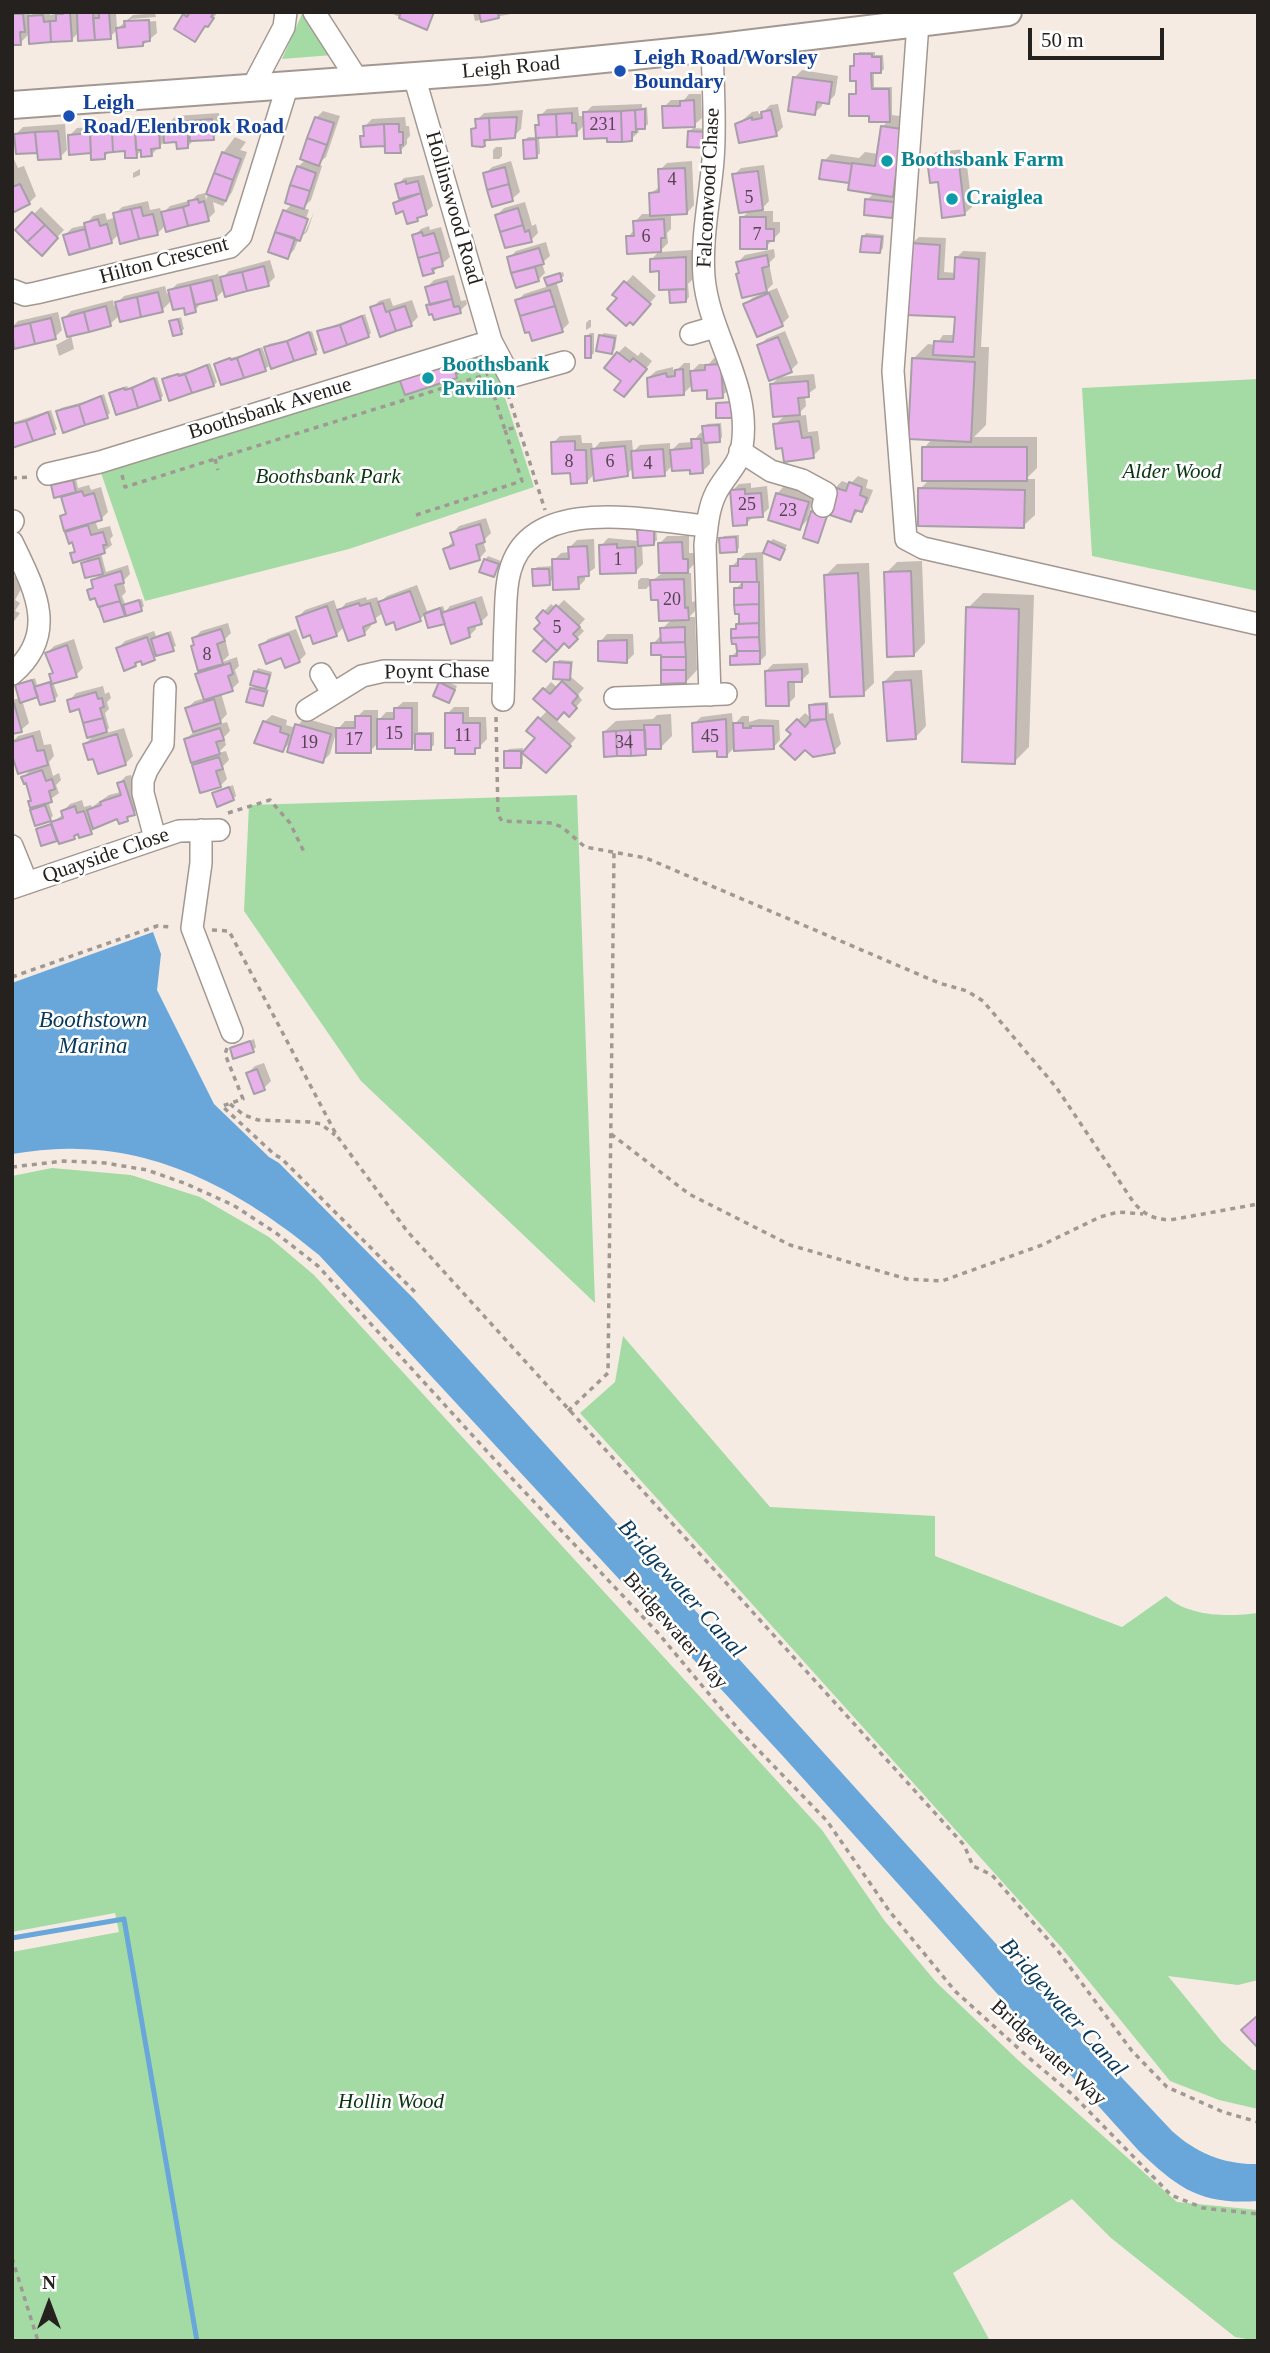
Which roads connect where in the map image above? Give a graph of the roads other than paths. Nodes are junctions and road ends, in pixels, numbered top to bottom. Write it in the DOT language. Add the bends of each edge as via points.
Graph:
graph roads {
  1 [pos="286,12"];
  2 [pos="314,12"];
  3 [pos="1008,12"];
  4 [pos="918,23"];
  5 [pos="712,48"];
  6 [pos="414,76"];
  7 [pos="357,79"];
  8 [pos="288,84"];
  9 [pos="253,86"];
  10 [pos="12,105"];
  11 [pos="12,290"];
  12 [pos="715,327"];
  13 [pos="691,334"];
  14 [pos="491,341"];
  15 [pos="564,362"];
  16 [pos="740,451"];
  17 [pos="47,474"];
  18 [pos="823,506"];
  19 [pos="707,526"];
  20 [pos="13,529"];
  21 [pos="1258,624"];
  22 [pos="504,671"];
  23 [pos="12,674"];
  24 [pos="321,674"];
  25 [pos="165,688"];
  26 [pos="333,694"];
  27 [pos="615,698"];
  28 [pos="503,700"];
  29 [pos="307,710"];
  30 [pos="155,838"];
  31 [pos="12,846"];
  32 [pos="20,886"];
  33 [pos="232,1032"];
  1 -- 9 [label="street" via="284,27"];
  2 -- 7 [label="street"];
  3 -- 4 [label="main road, Leigh Road"];
  4 -- 5 [label="main road, Leigh Road"];
  4 -- 21 [label="street" via="893,371 906,539 923,548"];
  5 -- 6 [label="main road, Leigh Road"];
  5 -- 12 [label="street, Falconwood Chase" via="714,146 703,256"];
  6 -- 7 [label="main road, Leigh Road"];
  6 -- 14 [label="street, Hollinswood Road"];
  7 -- 8 [label="main road, Leigh Road"];
  8 -- 9 [label="main road, Leigh Road"];
  8 -- 11 [label="street, Hilton Crescent" via="237,242 36,293"];
  9 -- 10 [label="main road, Leigh Road"];
  12 -- 13 [label="street"];
  12 -- 16 [label="street, Falconwood Chase" via="738,384"];
  14 -- 15 [label="street, Hollinswood Road" via="510,377"];
  14 -- 17 [label="street, Boothsbank Avenue" via="117,457"];
  16 -- 18 [label="street" via="771,471 826,493"];
  16 -- 19 [label="street, Falconwood Chase" via="711,503"];
  19 -- 22 [label="street, Poynt Chase" via="592,516 550,525 532,536 510,568 506,587"];
  19 -- 27 [label="street, Falconwood Chase" via="718,694"];
  20 -- 23 [label="street" via="40,617 34,648"];
  22 -- 26 [label="street, Poynt Chase" via="384,671 362,676"];
  22 -- 28 [label="street, Poynt Chase"];
  24 -- 26 [label="street"];
  25 -- 30 [label="street" via="157,715 163,744 147,770 143,793"];
  26 -- 29 [label="street, Poynt Chase"];
  30 -- 32 [label="street, Quayside Close"];
  30 -- 33 [label="street, Quayside Close" via="210,830 192,928"];
  31 -- 32 [label="street"];
}
